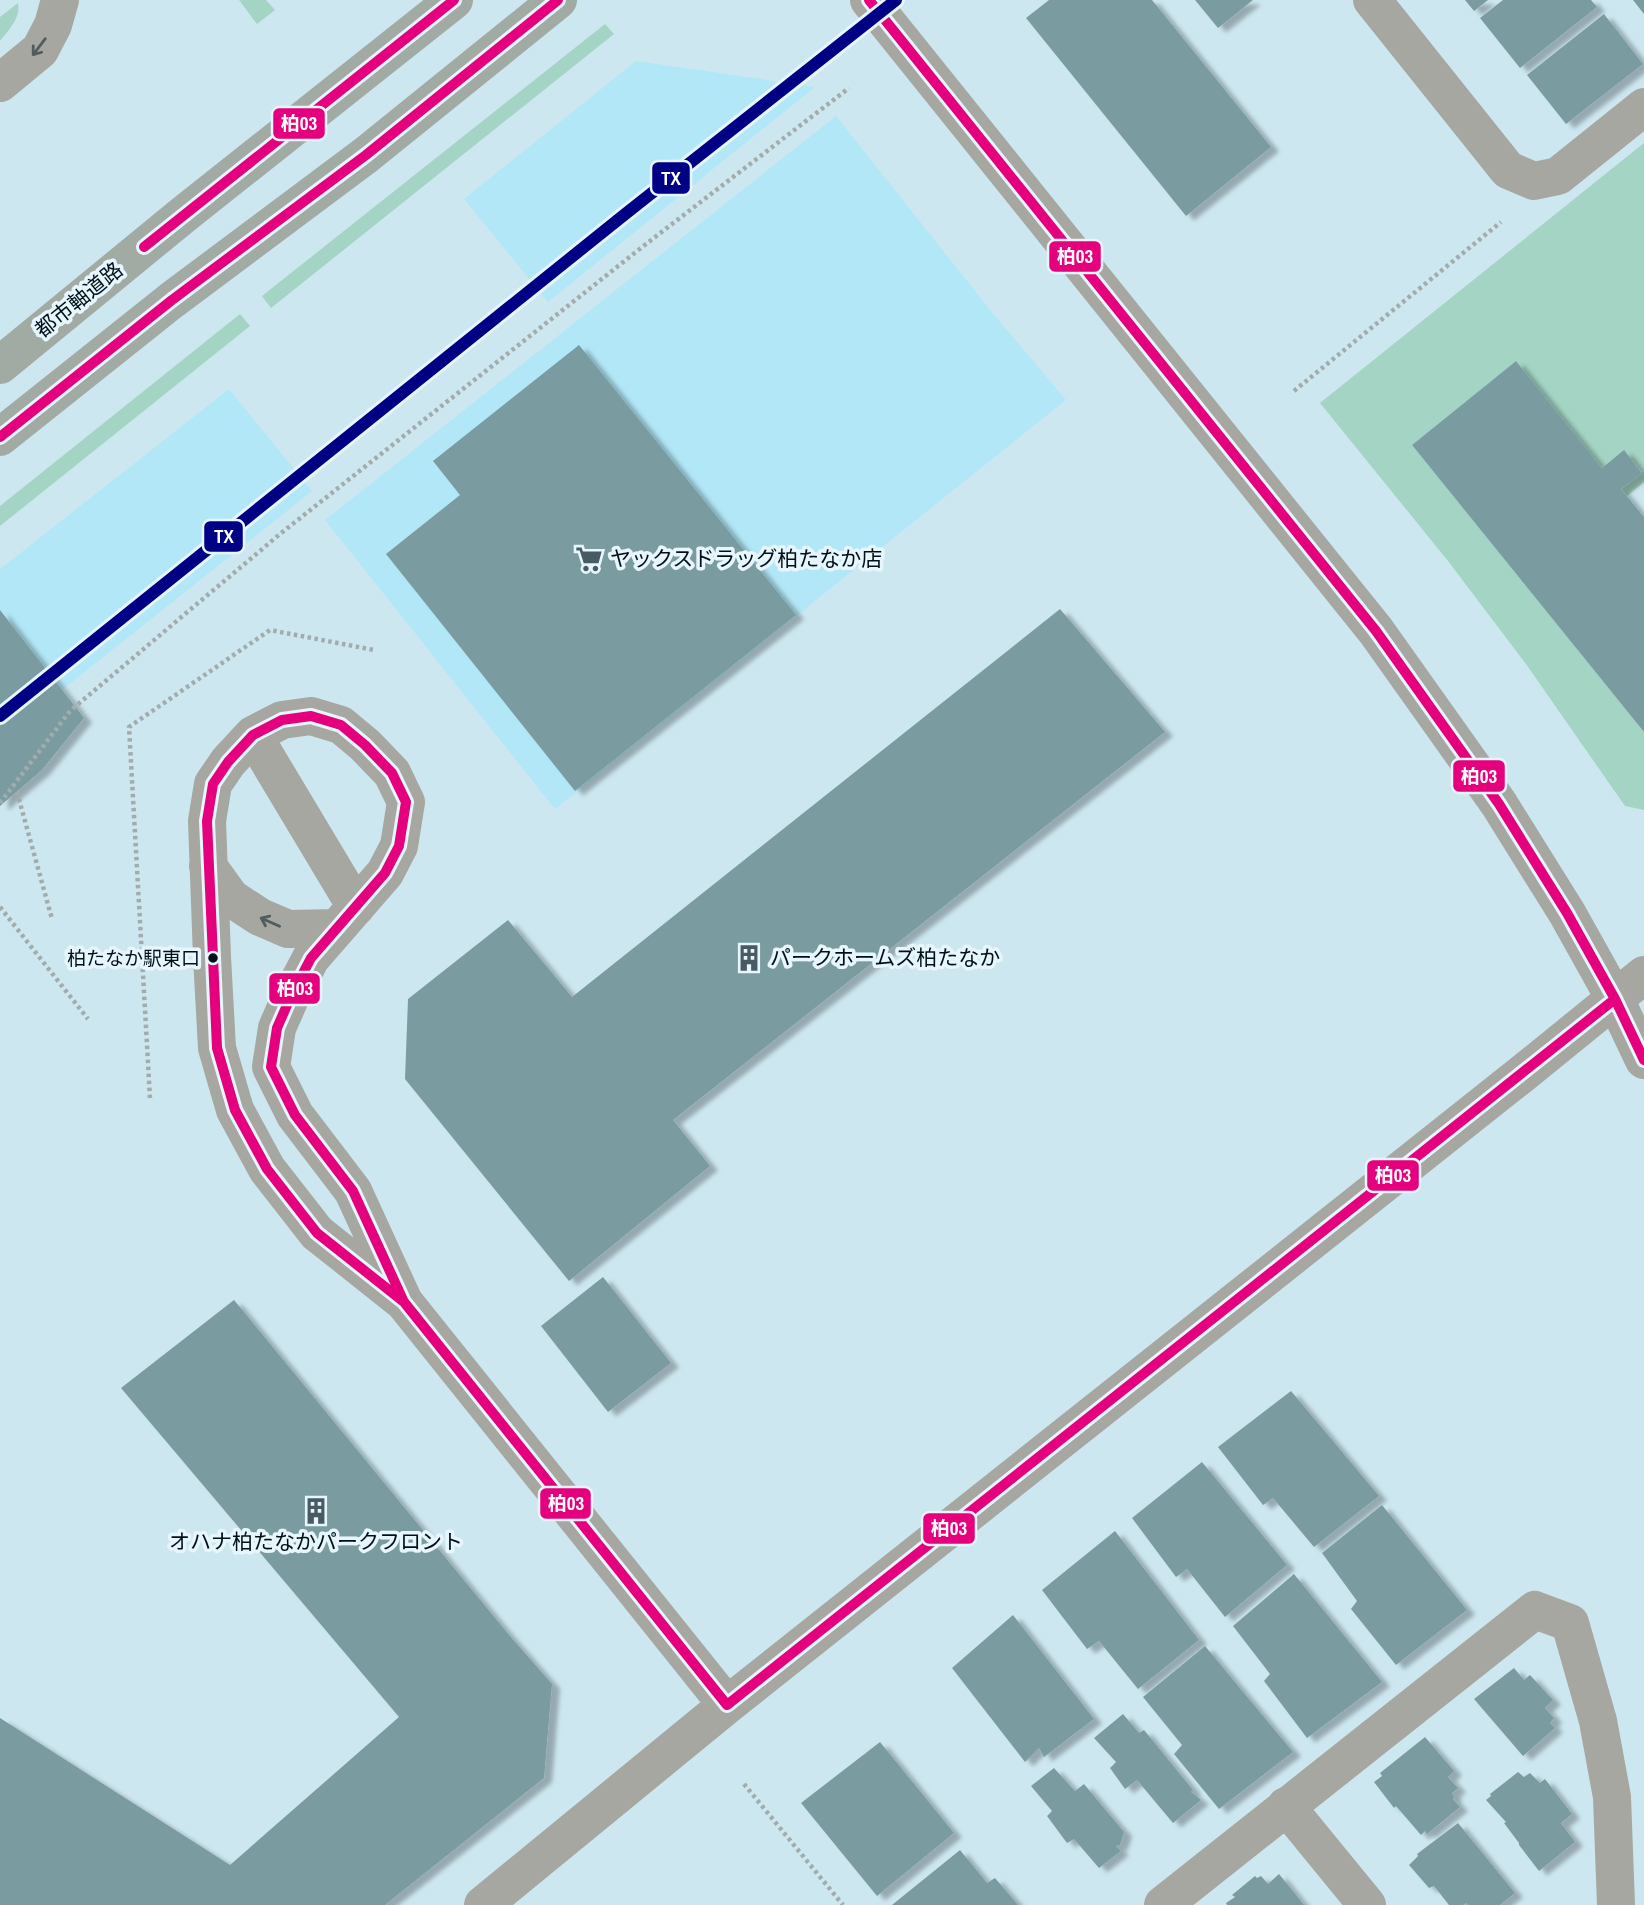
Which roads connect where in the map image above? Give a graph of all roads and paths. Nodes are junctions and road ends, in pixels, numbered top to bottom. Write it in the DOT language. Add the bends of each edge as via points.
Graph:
graph roads {
  1 [pos="60,0"];
  2 [pos="454,0"];
  3 [pos="558,0"];
  4 [pos="869,0"];
  5 [pos="1372,0"];
  6 [pos="0,83"];
  7 [pos="849,88"];
  8 [pos="1644,107"];
  9 [pos="1534,181"];
  10 [pos="0,365"];
  11 [pos="1294,391"];
  12 [pos="0,438"];
  13 [pos="253,735"];
  14 [pos="17,792"];
  15 [pos="0,803"];
  16 [pos="208,866"];
  17 [pos="0,907"];
  18 [pos="346,917"];
  19 [pos="52,919"];
  20 [pos="1644,975"];
  21 [pos="1615,999"];
  22 [pos="88,1019"];
  23 [pos="1644,1060"];
  24 [pos="404,1303"];
  25 [pos="727,1705"];
  26 [pos="744,1784"];
  27 [pos="1286,1806"];
  28 [pos="483,1905"];
  29 [pos="843,1905"];
  30 [pos="1163,1905"];
  31 [pos="1367,1905"];
  32 [pos="1616,1905"];
  1 -- 6 [label="street, one-way" via="40,50"];
  2 -- 10 [label="main road, 都市軸道路"];
  3 -- 12 [label="main road"];
  4 -- 21 [label="street" via="1376,631 1499,804"];
  5 -- 9 [label="street" via="1508,170"];
  7 -- 15 [label="path" via="279,534 70,711"];
  8 -- 9 [label="street" via="1558,176"];
  9 -- 11 [label="path" via="1518,208"];
  13 -- 16 [label="street" via="212,784"];
  13 -- 18 [label="street"];
  13 -- 18 [label="street" via="282,720 311,716 341,725 391,773 406,802 399,846 385,873"];
  14 -- 19 [label="path"];
  18 -- 16 [label="street, one-way" via="288,929 231,898"];
  16 -- 24 [label="street" via="217,1048 235,1110 267,1168 317,1233"];
  17 -- 22 [label="path"];
  18 -- 24 [label="street" via="311,958 291,996 277,1028 271,1067 295,1115 353,1191"];
  20 -- 21 [label="street"];
  21 -- 23 [label="street"];
  21 -- 25 [label="street"];
  24 -- 25 [label="street"];
  25 -- 28 [label="street"];
  26 -- 29 [label="path"];
  27 -- 30 [label="street"];
  27 -- 31 [label="street"];
  27 -- 32 [label="street" via="1535,1610 1570,1623 1598,1721 1612,1797"];
}
